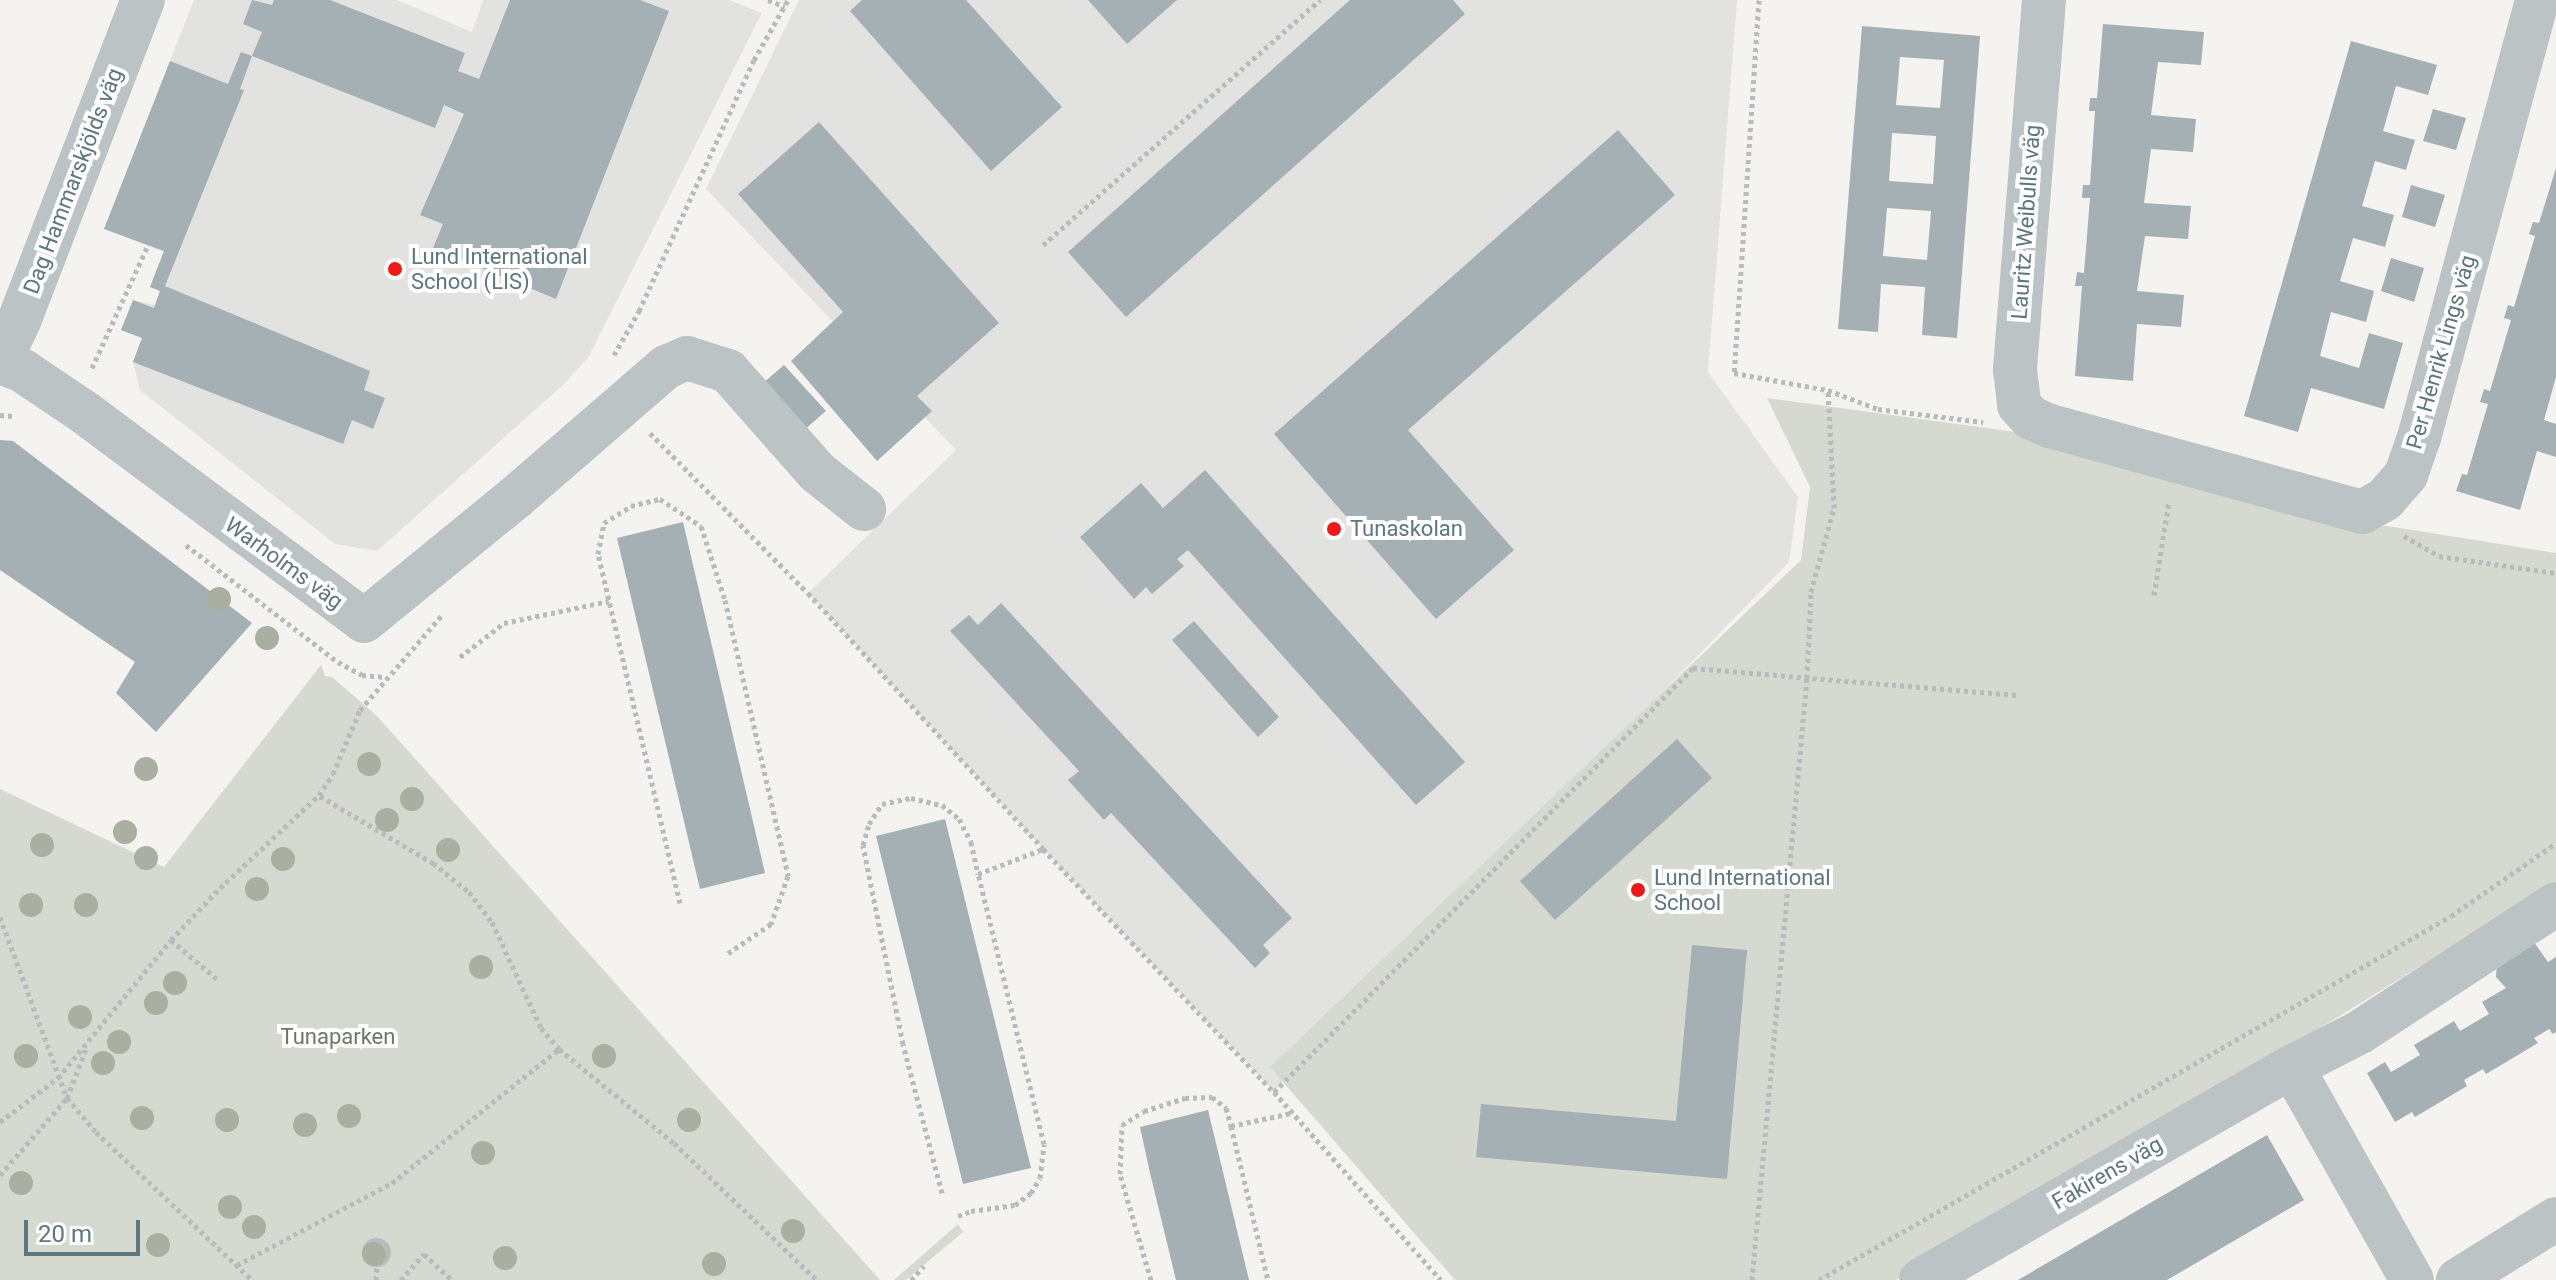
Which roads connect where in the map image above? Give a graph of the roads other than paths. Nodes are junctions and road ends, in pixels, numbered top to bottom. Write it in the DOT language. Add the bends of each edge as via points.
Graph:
graph roads {
  1 [pos="143,0"];
  2 [pos="2044,0"];
  3 [pos="2537,0"];
  4 [pos="0,361"];
  5 [pos="2176,461"];
  6 [pos="864,509"];
  7 [pos="2556,904"];
  8 [pos="2292,1067"];
  9 [pos="2556,1219"];
  10 [pos="1921,1280"];
  11 [pos="2412,1280"];
  12 [pos="2458,1280"];
  1 -- 4 [label="street, Dag Hammarskjölds väg"];
  2 -- 5 [label="street, Lauritz Weibulls väg" via="2015,370 2035,416"];
  3 -- 5 [label="street, Per Henrik Lings väg" via="2406,475 2385,499 2362,512"];
  4 -- 6 [label="street, Warholms väg" via="84,412 364,621 666,367 687,358 728,371 817,472"];
  7 -- 8 [label="street, Fakirens väg" via="2360,1032"];
  8 -- 10 [label="street, Fakirens väg"];
  8 -- 11 [label="street"];
  9 -- 12 [label="street"];
}
